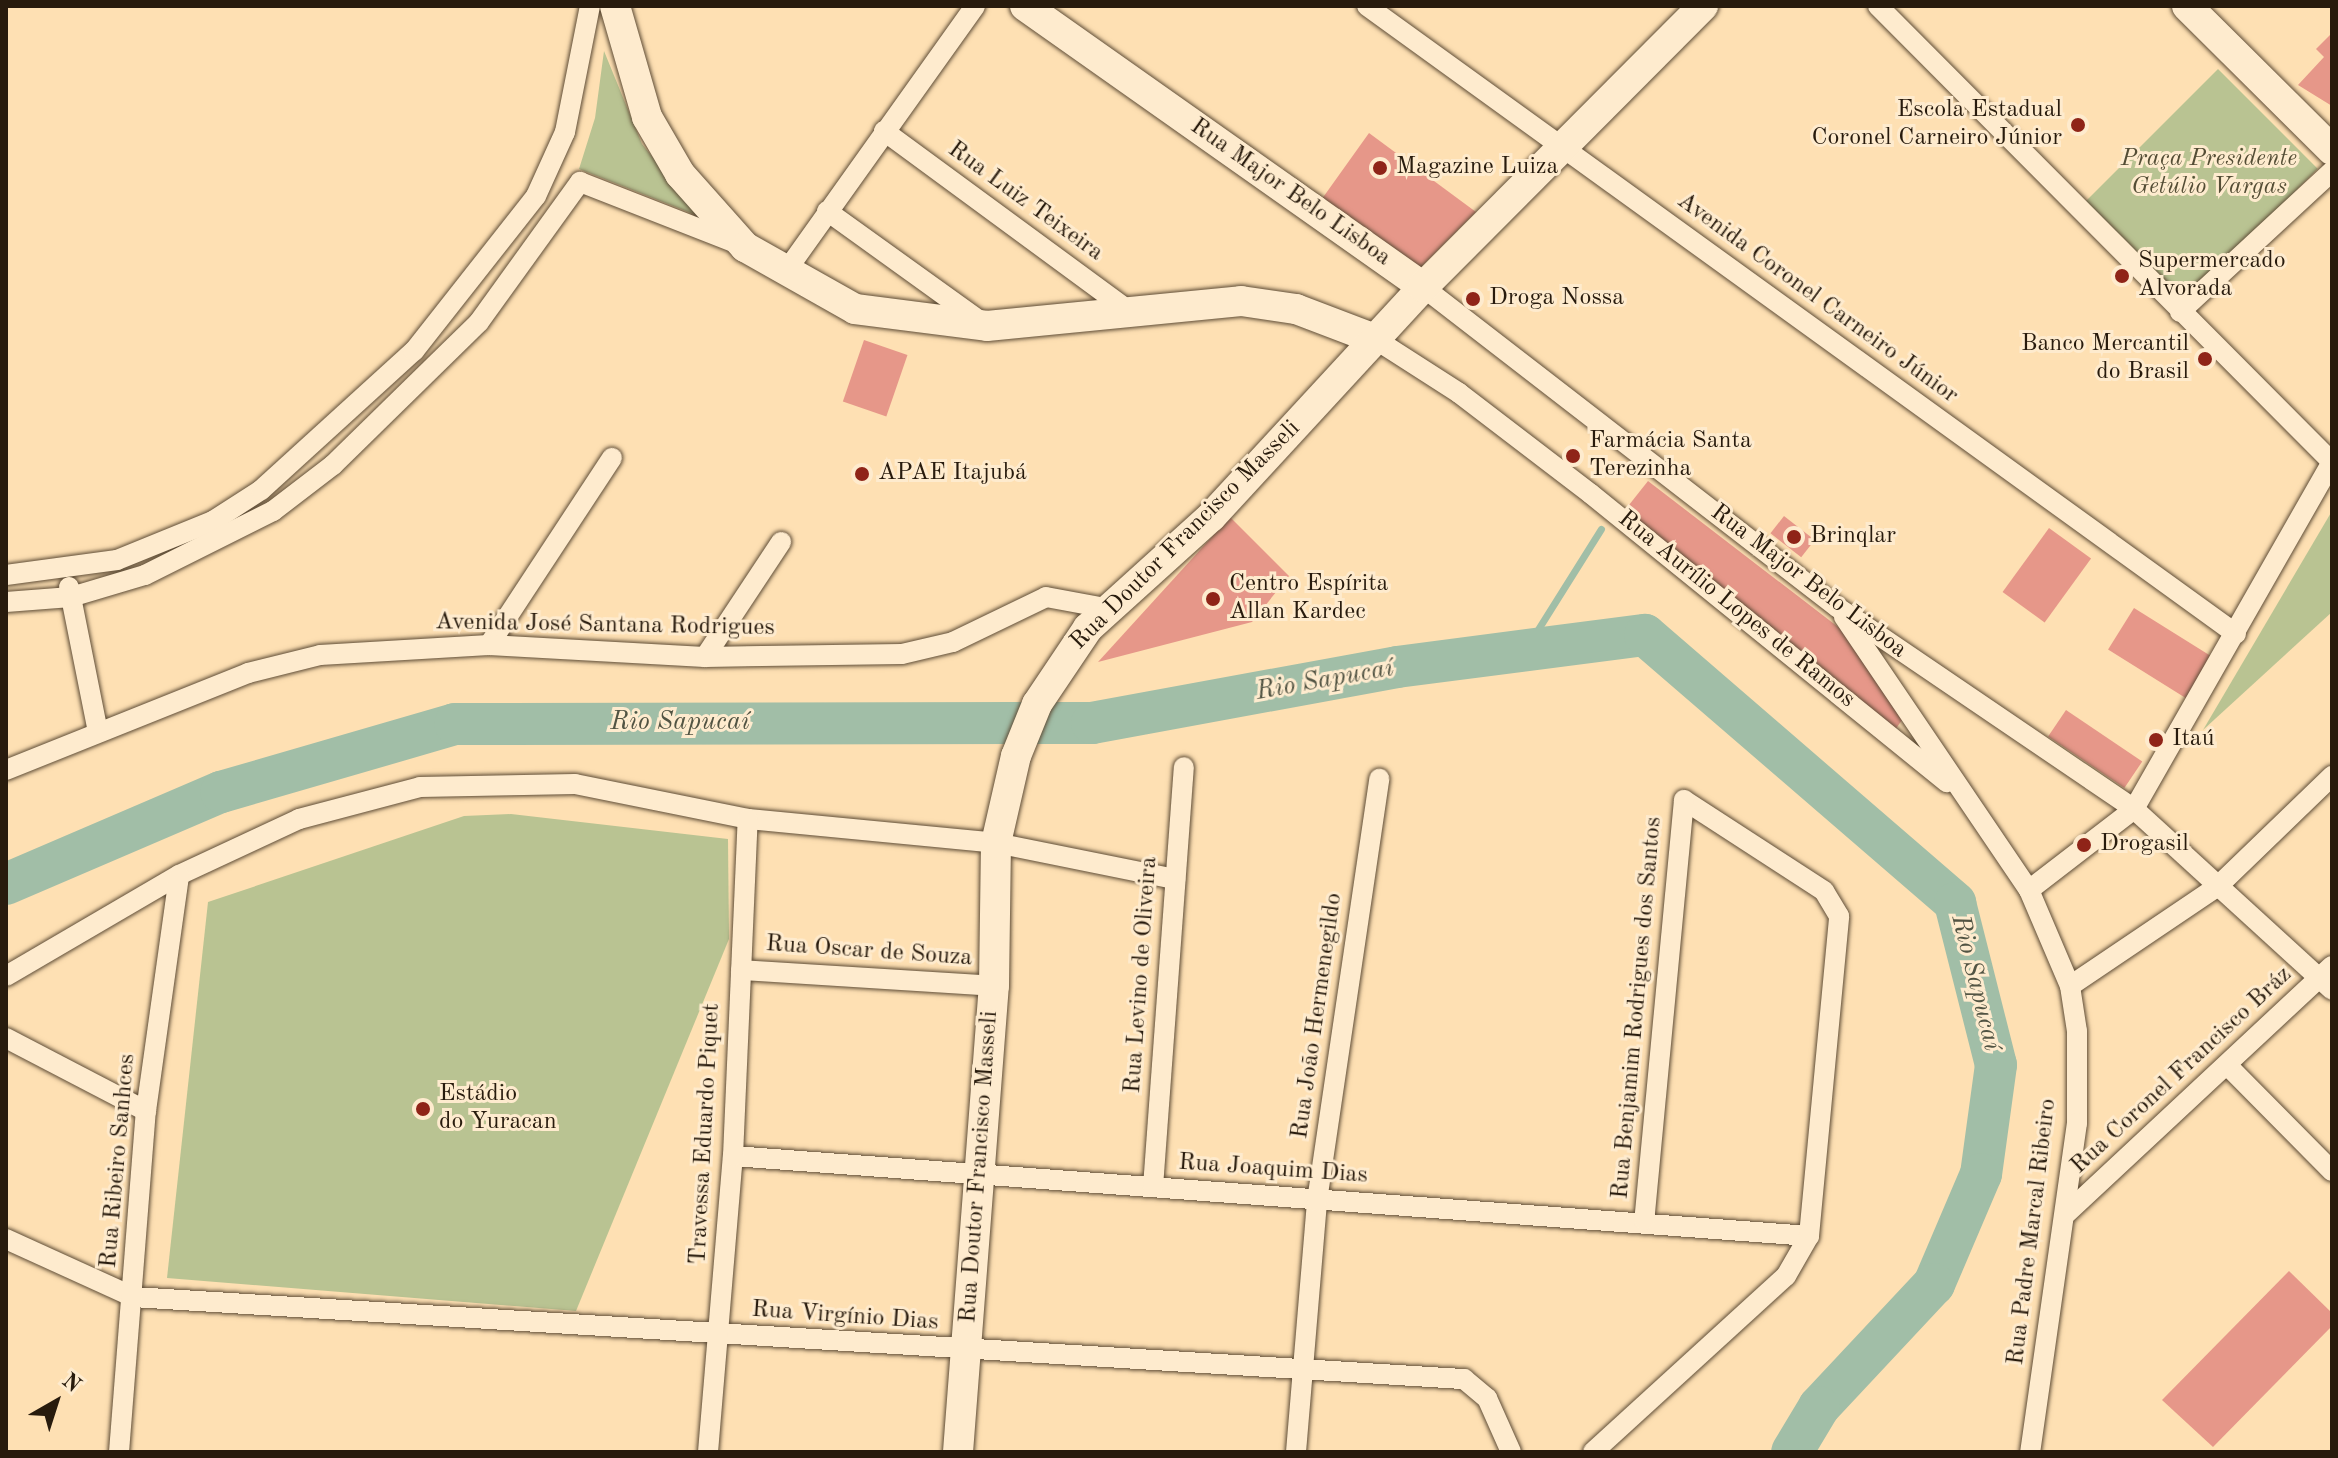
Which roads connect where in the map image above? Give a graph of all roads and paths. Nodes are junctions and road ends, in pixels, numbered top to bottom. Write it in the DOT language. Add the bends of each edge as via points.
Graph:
graph roads {
  1 [pos="590,6"];
  2 [pos="615,6"];
  3 [pos="975,6"];
  4 [pos="1025,6"];
  5 [pos="1367,6"];
  6 [pos="1703,6"];
  7 [pos="1878,6"];
  8 [pos="2187,6"];
  9 [pos="884,131"];
  10 [pos="1562,143"];
  11 [pos="2332,150"];
  12 [pos="2332,171"];
  13 [pos="827,211"];
  14 [pos="745,247"];
  15 [pos="784,274"];
  16 [pos="1423,287"];
  17 [pos="2180,312"];
  18 [pos="1136,316"];
  19 [pos="987,326"];
  20 [pos="1375,339"];
  21 [pos="612,458"];
  22 [pos="2332,462"];
  23 [pos="781,542"];
  24 [pos="64,570"];
  25 [pos="6,575"];
  26 [pos="71,597"];
  27 [pos="6,602"];
  28 [pos="1837,607"];
  29 [pos="1100,618"];
  30 [pos="2236,634"];
  31 [pos="489,645"];
  32 [pos="705,657"];
  33 [pos="98,732"];
  34 [pos="1184,767"];
  35 [pos="6,770"];
  36 [pos="2332,776"];
  37 [pos="1379,779"];
  38 [pos="1962,795"];
  39 [pos="2134,809"];
  40 [pos="748,819"];
  41 [pos="996,843"];
  42 [pos="179,875"];
  43 [pos="1175,879"];
  44 [pos="2217,887"];
  45 [pos="2029,890"];
  46 [pos="741,970"];
  47 [pos="6,976"];
  48 [pos="2328,978"];
  49 [pos="994,986"];
  50 [pos="2070,986"];
  51 [pos="6,1038"];
  52 [pos="2228,1066"];
  53 [pos="146,1111"];
  54 [pos="733,1156"];
  55 [pos="2332,1171"];
  56 [pos="980,1173"];
  57 [pos="1153,1187"];
  58 [pos="1317,1201"];
  59 [pos="2067,1213"];
  60 [pos="1644,1220"];
  61 [pos="1809,1236"];
  62 [pos="6,1239"];
  63 [pos="133,1297"];
  64 [pos="719,1335"];
  65 [pos="966,1351"];
  66 [pos="1300,1370"];
  67 [pos="119,1452"];
  68 [pos="708,1452"];
  69 [pos="958,1452"];
  70 [pos="1296,1452"];
  71 [pos="1511,1452"];
  72 [pos="1593,1452"];
  73 [pos="2030,1452"];
  1 -- 24 [label="street" via="565,132 536,196 414,351 261,490 213,521 117,560"];
  2 -- 14 [label="main road, Rua Aurílio Lopes de Ramos" via="647,117 680,174"];
  3 -- 9 [label="street"];
  4 -- 16 [label="main road, Rua Major Belo Lisboa"];
  5 -- 10 [label="street, Avenida Coronel Carneiro Júnior"];
  6 -- 10 [label="main road, Rua Doutor Francisco Masseli"];
  7 -- 17 [label="street"];
  8 -- 11 [label="main road"];
  9 -- 13 [label="street"];
  9 -- 18 [label="street, Rua Luiz Teixeira"];
  10 -- 16 [label="main road, Rua Doutor Francisco Masseli"];
  10 -- 30 [label="street, Avenida Coronel Carneiro Júnior"];
  12 -- 17 [label="street"];
  13 -- 15 [label="street"];
  13 -- 19 [label="street"];
  14 -- 15 [label="main road, Rua Aurílio Lopes de Ramos"];
  14 -- 26 [label="street" via="587,181 576,186 479,322 333,465 218,543 145,575"];
  15 -- 19 [label="main road, Rua Aurílio Lopes de Ramos" via="880,315"];
  16 -- 20 [label="main road, Rua Doutor Francisco Masseli"];
  16 -- 28 [label="street, Rua Major Belo Lisboa"];
  17 -- 22 [label="street"];
  18 -- 19 [label="main road, Rua Aurílio Lopes de Ramos"];
  18 -- 20 [label="main road, Rua Aurílio Lopes de Ramos" via="1241,301 1296,309"];
  20 -- 29 [label="main road, Rua Doutor Francisco Masseli" via="1211,517"];
  20 -- 38 [label="street, Rua Aurílio Lopes de Ramos" via="1459,393 1579,485"];
  21 -- 31 [label="street"];
  22 -- 30 [label="street"];
  23 -- 32 [label="street"];
  24 -- 25 [label="street"];
  24 -- 26 [label="street"];
  26 -- 27 [label="street"];
  26 -- 33 [label="street"];
  28 -- 38 [label="street, Rua Padre Marcal Ribeiro"];
  28 -- 39 [label="street, Rua Major Belo Lisboa"];
  29 -- 32 [label="street, Avenida José Santana Rodrigues" via="1046,597 953,642 902,654"];
  29 -- 41 [label="main road, Rua Doutor Francisco Masseli" via="1037,704"];
  30 -- 39 [label="street"];
  31 -- 32 [label="street, Avenida José Santana Rodrigues"];
  31 -- 33 [label="street, Avenida José Santana Rodrigues" via="320,655 248,673"];
  33 -- 35 [label="street, Avenida José Santana Rodrigues"];
  34 -- 43 [label="street, Rua Levino de Oliveira"];
  36 -- 44 [label="street"];
  37 -- 58 [label="street, Rua João Hermenegildo"];
  38 -- 45 [label="street, Rua Padre Marcal Ribeiro"];
  39 -- 44 [label="street, Rua Major Belo Lisboa"];
  39 -- 45 [label="street"];
  40 -- 41 [label="street"];
  40 -- 42 [label="street" via="575,784 420,787 299,819"];
  40 -- 46 [label="street, Travessa Eduardo Piquet"];
  41 -- 43 [label="street"];
  41 -- 49 [label="main road, Rua Doutor Francisco Masseli"];
  42 -- 47 [label="street"];
  42 -- 53 [label="street, Rua Ribeiro Sanhces"];
  43 -- 57 [label="street, Rua Levino de Oliveira"];
  44 -- 48 [label="street, Rua Major Belo Lisboa"];
  44 -- 50 [label="street"];
  45 -- 50 [label="street, Rua Padre Marcal Ribeiro"];
  46 -- 49 [label="street, Rua Oscar de Souza"];
  46 -- 54 [label="street, Travessa Eduardo Piquet"];
  48 -- 52 [label="street, Rua Coronel Francisco Bráz"];
  49 -- 56 [label="main road, Rua Doutor Francisco Masseli"];
  50 -- 59 [label="street, Rua Padre Marcal Ribeiro" via="2077,1031 2077,1123"];
  51 -- 53 [label="street"];
  52 -- 55 [label="street"];
  52 -- 59 [label="street, Rua Coronel Francisco Bráz"];
  53 -- 63 [label="street, Rua Ribeiro Sanhces"];
  54 -- 56 [label="street, Rua Joaquim Dias"];
  54 -- 64 [label="street, Travessa Eduardo Piquet"];
  56 -- 57 [label="street, Rua Joaquim Dias"];
  56 -- 65 [label="main road, Rua Doutor Francisco Masseli"];
  57 -- 58 [label="street, Rua Joaquim Dias"];
  58 -- 60 [label="street, Rua Joaquim Dias"];
  58 -- 66 [label="street, Rua João Hermenegildo"];
  59 -- 73 [label="street, Rua Padre Marcal Ribeiro"];
  60 -- 61 [label="street, Rua Joaquim Dias"];
  60 -- 61 [label="street, Rua Benjamim Rodrigues dos Santos" via="1684,800 1824,891 1839,916"];
  61 -- 72 [label="street" via="1786,1276"];
  62 -- 63 [label="street"];
  63 -- 64 [label="street, Rua Virgínio Dias"];
  63 -- 67 [label="street, Rua Ribeiro Sanhces"];
  64 -- 65 [label="street, Rua Virgínio Dias"];
  64 -- 68 [label="street, Travessa Eduardo Piquet"];
  65 -- 66 [label="street, Rua Virgínio Dias"];
  65 -- 69 [label="main road, Rua Doutor Francisco Masseli"];
  66 -- 70 [label="street, Rua João Hermenegildo"];
  66 -- 71 [label="street, Rua Virgínio Dias" via="1473,1382 1487,1398"];
}
